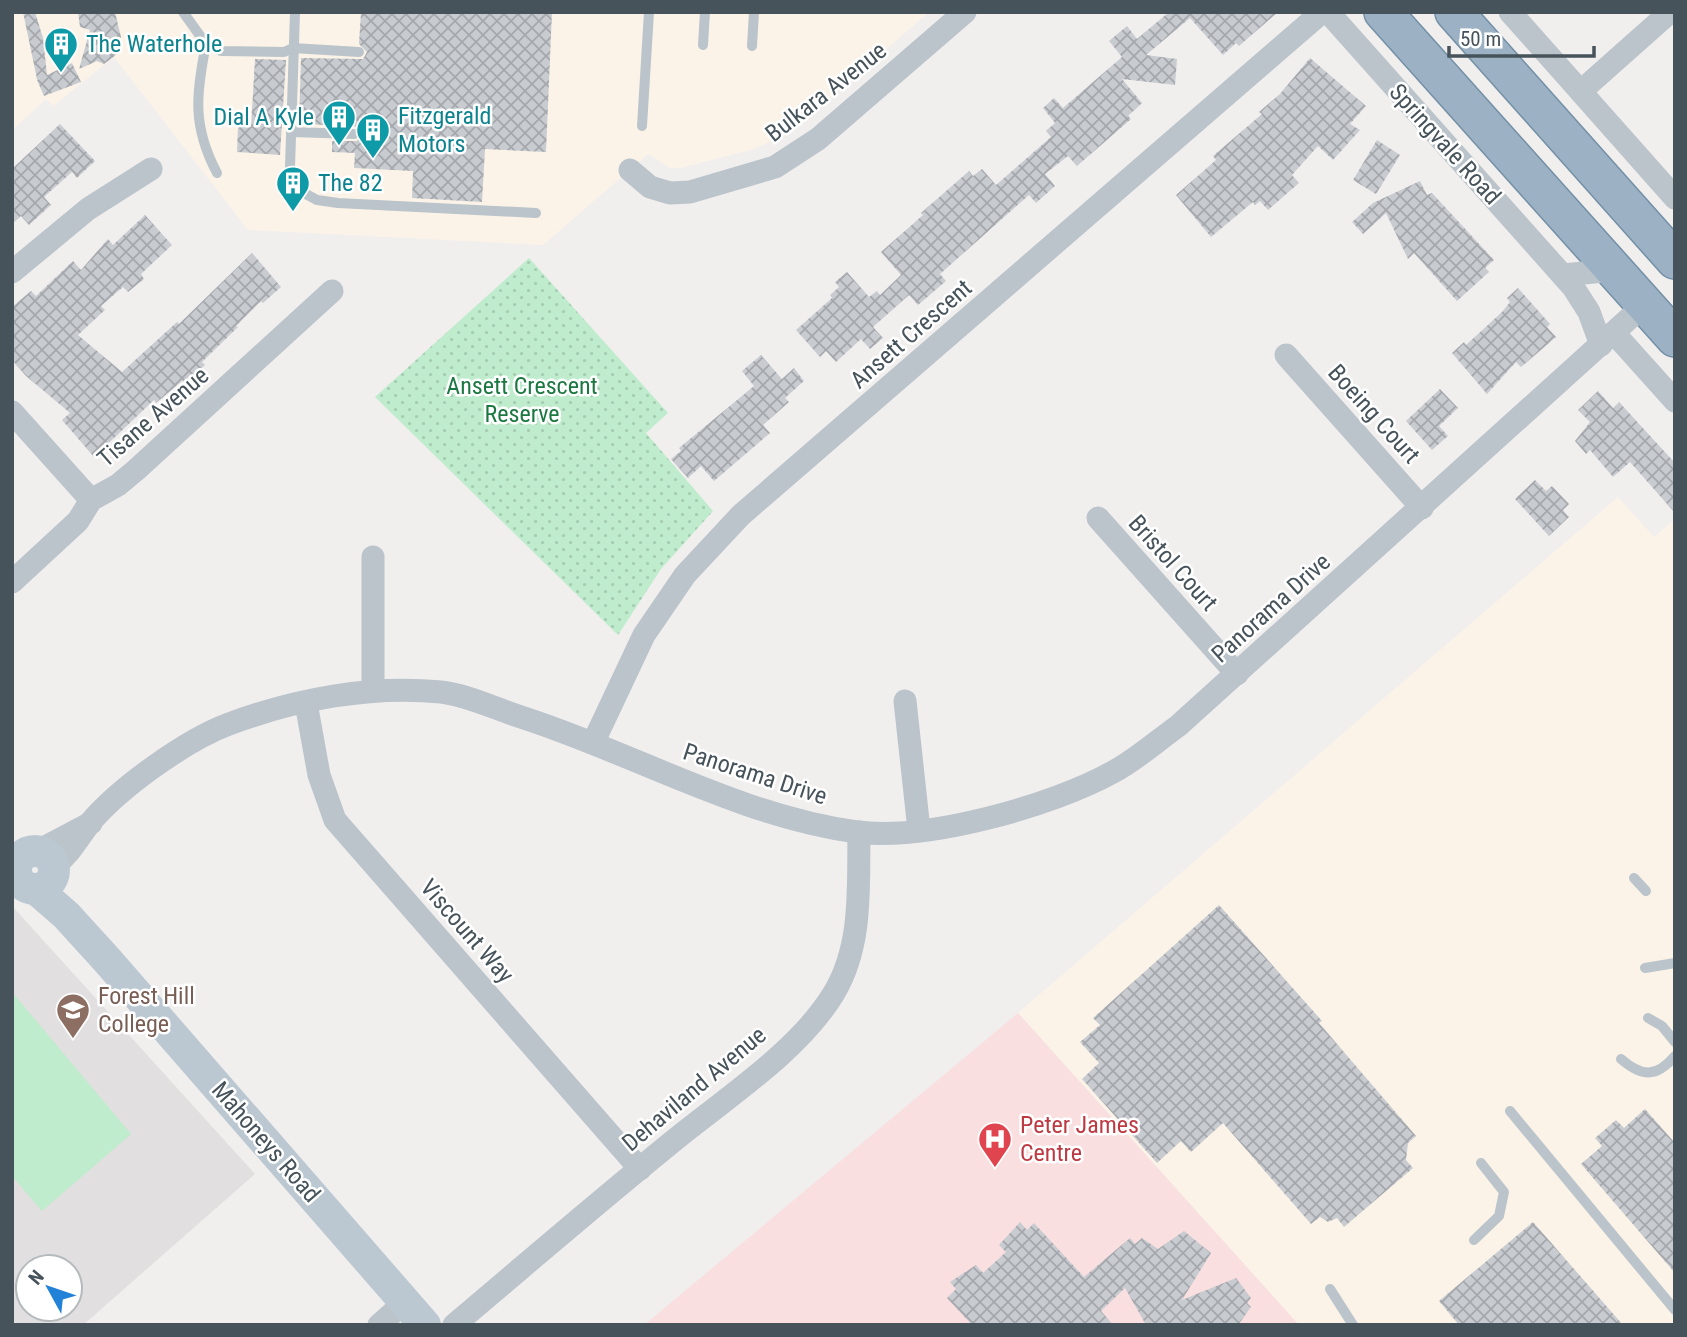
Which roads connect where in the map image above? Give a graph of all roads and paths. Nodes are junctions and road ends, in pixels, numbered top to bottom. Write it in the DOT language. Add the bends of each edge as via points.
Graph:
graph roads {
  1 [pos="183,12"];
  2 [pos="295,12"];
  3 [pos="649,12"];
  4 [pos="705,12"];
  5 [pos="754,12"];
  6 [pos="965,12"];
  7 [pos="1322,12"];
  8 [pos="1328,12"];
  9 [pos="1383,12"];
  10 [pos="1454,12"];
  11 [pos="1510,12"];
  12 [pos="1670,12"];
  13 [pos="206,44"];
  14 [pos="703,45"];
  15 [pos="752,46"];
  16 [pos="293,48"];
  17 [pos="359,52"];
  18 [pos="1581,91"];
  19 [pos="642,126"];
  20 [pos="291,132"];
  21 [pos="354,134"];
  22 [pos="150,169"];
  23 [pos="630,170"];
  24 [pos="217,173"];
  25 [pos="1675,198"];
  26 [pos="536,213"];
  27 [pos="1675,260"];
  28 [pos="1614,270"];
  29 [pos="12,272"];
  30 [pos="1563,275"];
  31 [pos="331,291"];
  32 [pos="1644,305"];
  33 [pos="1675,338"];
  34 [pos="1607,339"];
  35 [pos="1286,355"];
  36 [pos="1675,401"];
  37 [pos="12,412"];
  38 [pos="91,500"];
  39 [pos="1422,508"];
  40 [pos="1098,518"];
  41 [pos="373,558"];
  42 [pos="12,582"];
  43 [pos="1237,674"];
  44 [pos="373,690"];
  45 [pos="905,701"];
  46 [pos="306,703"];
  47 [pos="593,743"];
  48 [pos="919,830"];
  49 [pos="859,832"];
  50 [pos="32,861"];
  51 [pos="1634,878"];
  52 [pos="1646,891"];
  53 [pos="1675,963"];
  54 [pos="1645,968"];
  55 [pos="1648,1018"];
  56 [pos="1675,1042"];
  57 [pos="1675,1056"];
  58 [pos="1621,1059"];
  59 [pos="1510,1111"];
  60 [pos="1481,1163"];
  61 [pos="640,1169"];
  62 [pos="1474,1240"];
  63 [pos="1330,1289"];
  64 [pos="1675,1310"];
  65 [pos="415,1313"];
  66 [pos="379,1325"];
  67 [pos="454,1325"];
  68 [pos="1353,1325"];
  1 -- 13 [label="lane"];
  2 -- 16 [label="lane"];
  3 -- 19 [label="lane"];
  4 -- 14 [label="lane"];
  5 -- 15 [label="lane"];
  6 -- 23 [label="street, Bulkara Avenue" via="818,139 775,167 690,192 670,193 650,187"];
  7 -- 47 [label="street, Ansett Crescent" via="741,515 685,575 643,635"];
  8 -- 30 [label="street, Springvale Road"];
  9 -- 28 [label="highway, Springvale Road"];
  10 -- 27 [label="highway"];
  11 -- 18 [label="street"];
  12 -- 18 [label="street"];
  13 -- 16 [label="lane" via="221,51 284,52"];
  13 -- 24 [label="lane" via="197,90 199,127"];
  16 -- 17 [label="lane"];
  16 -- 20 [label="lane"];
  18 -- 25 [label="street"];
  20 -- 21 [label="lane"];
  20 -- 26 [label="lane" via="289,167 304,193 317,200"];
  22 -- 29 [label="street" via="88,209"];
  28 -- 30 [label="street"];
  28 -- 32 [label="highway, Springvale Road"];
  30 -- 34 [label="street, Springvale Road"];
  31 -- 38 [label="street, Tisane Avenue" via="136,470"];
  32 -- 33 [label="highway, Springvale Road"];
  32 -- 34 [label="street, Panorama Drive"];
  34 -- 36 [label="street, Springvale Road"];
  34 -- 39 [label="street, Panorama Drive"];
  35 -- 39 [label="street, Boeing Court"];
  37 -- 38 [label="street"];
  38 -- 42 [label="street, Tisane Avenue" via="72,528"];
  39 -- 43 [label="street, Panorama Drive"];
  40 -- 43 [label="street, Bristol Court"];
  41 -- 44 [label="street"];
  43 -- 48 [label="street, Panorama Drive" via="1178,726 1113,772 1041,803"];
  44 -- 46 [label="street, Panorama Drive"];
  44 -- 47 [label="street, Panorama Drive" via="445,692"];
  45 -- 48 [label="street"];
  46 -- 50 [label="street, Panorama Drive" via="227,725 199,739 169,757 90,823"];
  46 -- 61 [label="street, Viscount Way" via="319,775 335,820"];
  47 -- 49 [label="street, Panorama Drive" via="782,815"];
  48 -- 49 [label="street, Panorama Drive"];
  49 -- 61 [label="street, Dehaviland Avenue" via="856,929 834,993 793,1041"];
  50 -- 65 [label="main road, Mahoneys Road" via="107,960"];
  51 -- 52 [label="lane"];
  53 -- 54 [label="lane"];
  55 -- 56 [label="lane"];
  57 -- 58 [label="lane" via="1662,1070 1647,1075"];
  59 -- 64 [label="lane"];
  60 -- 62 [label="lane" via="1504,1192 1499,1216"];
  61 -- 67 [label="street, Dehaviland Avenue"];
  63 -- 68 [label="lane"];
  65 -- 66 [label="street"];
}
